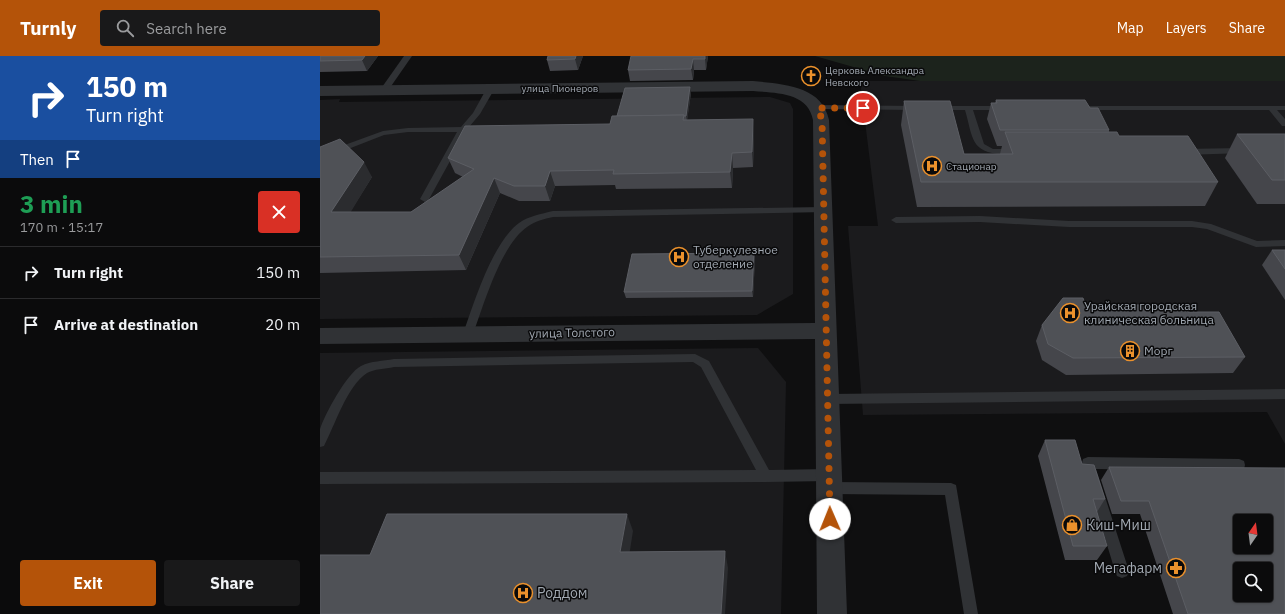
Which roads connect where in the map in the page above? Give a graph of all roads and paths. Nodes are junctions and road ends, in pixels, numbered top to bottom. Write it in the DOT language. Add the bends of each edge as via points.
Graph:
graph roads {
  1 [pos="408,56"];
  2 [pos="491,88"];
  3 [pos="384,90"];
  4 [pos="320,92"];
  5 [pos="818,108"];
  6 [pos="968,108"];
  7 [pos="1008,108"];
  8 [pos="1072,108"];
  9 [pos="1272,108"];
  10 [pos="1285,108"];
  11 [pos="1285,124"];
  12 [pos="463,129"];
  13 [pos="487,129"];
  14 [pos="1253,151"];
  15 [pos="1024,152"];
  16 [pos="1174,152"];
  17 [pos="320,158"];
  18 [pos="425,199"];
  19 [pos="823,210"];
  20 [pos="896,220"];
  21 [pos="1285,243"];
  22 [pos="825,331"];
  23 [pos="468,334"];
  24 [pos="320,336"];
  25 [pos="1285,394"];
  26 [pos="828,399"];
  27 [pos="320,442"];
  28 [pos="1239,465"];
  29 [pos="766,476"];
  30 [pos="320,478"];
  31 [pos="829,481"];
  32 [pos="1122,571"];
  33 [pos="832,614"];
  34 [pos="971,614"];
  1 -- 3 [label="lane"];
  2 -- 3 [label="street, улица Пионеров"];
  2 -- 5 [label="street, улица Пионеров" via="753,86 799,94"];
  2 -- 12 [label="lane" via="476,114"];
  3 -- 4 [label="street, улица Пионеров"];
  5 -- 6 [label="lane"];
  5 -- 19 [label="street" via="822,120"];
  6 -- 7 [label="lane"];
  6 -- 15 [label="lane" via="980,145 984,149"];
  8 -- 9 [label="lane"];
  9 -- 10 [label="lane"];
  9 -- 11 [label="lane"];
  12 -- 13 [label="lane"];
  12 -- 17 [label="lane" via="382,133"];
  12 -- 18 [label="lane"];
  14 -- 16 [label="lane"];
  19 -- 22 [label="street"];
  19 -- 23 [label="lane" via="553,214 530,220 505,244"];
  20 -- 21 [label="lane" via="980,219 1069,224 1192,224 1208,226 1256,244"];
  22 -- 23 [label="street, улица Толстого"];
  22 -- 26 [label="street"];
  23 -- 24 [label="street, улица Толстого"];
  25 -- 26 [label="lane"];
  26 -- 31 [label="street"];
  27 -- 29 [label="lane" via="353,379 363,370 377,366 394,363 695,358 705,364"];
  28 -- 32 [label="lane" via="1088,463"];
  29 -- 30 [label="lane"];
  29 -- 31 [label="lane"];
  31 -- 33 [label="street"];
  31 -- 34 [label="lane" via="951,489"];
}
